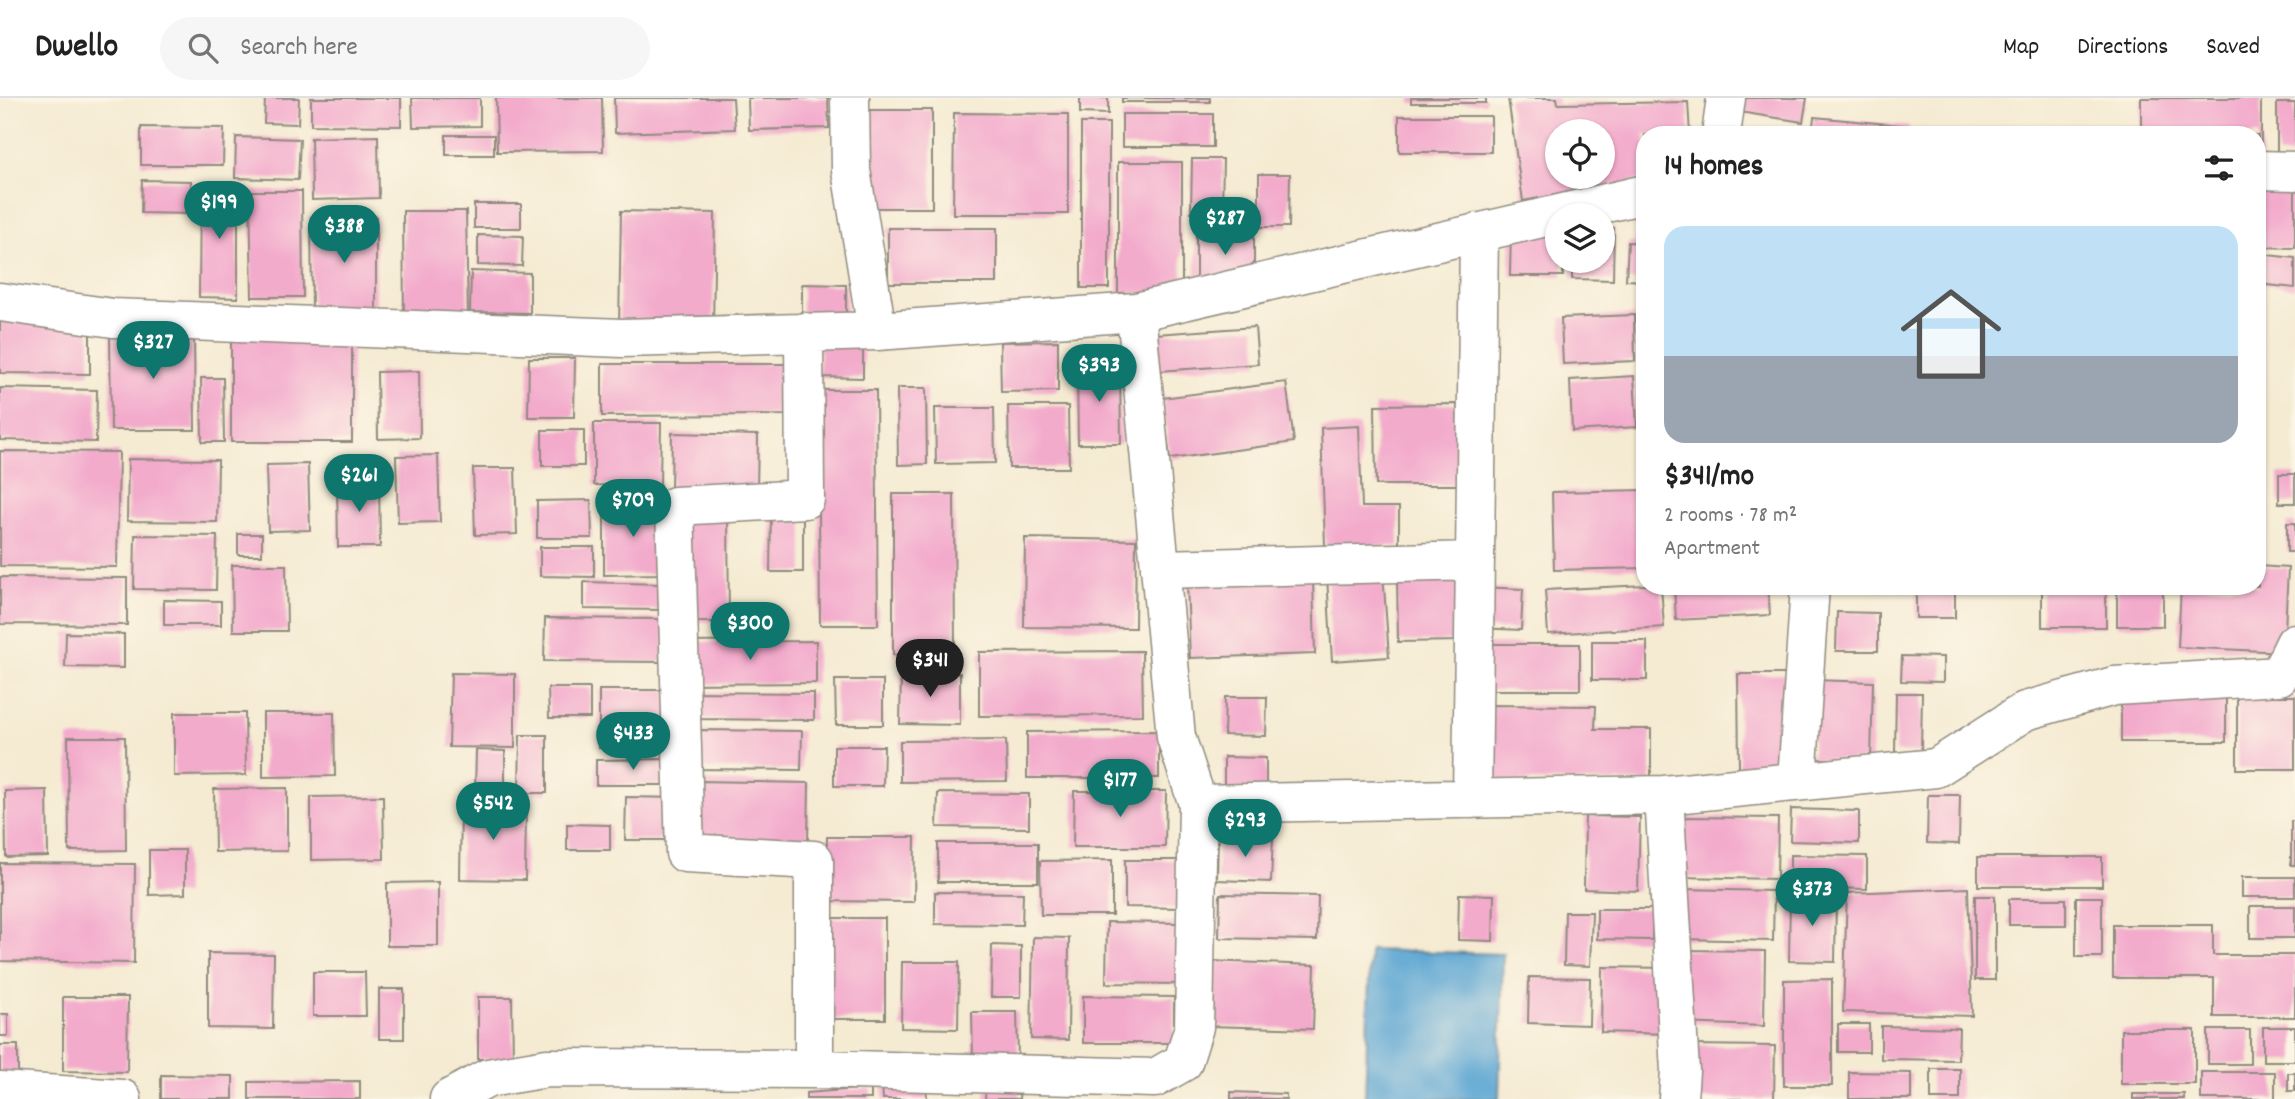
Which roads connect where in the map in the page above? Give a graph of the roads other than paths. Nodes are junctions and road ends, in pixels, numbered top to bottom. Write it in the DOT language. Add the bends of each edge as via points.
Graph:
graph roads {
  1 [pos="850,98"];
  2 [pos="1726,98"];
  3 [pos="1722,126"];
  4 [pos="2266,170"];
  5 [pos="2295,171"];
  6 [pos="1636,196"];
  7 [pos="1479,232"];
  8 [pos="0,302"];
  9 [pos="1136,312"];
  10 [pos="877,331"];
  11 [pos="804,332"];
  12 [pos="1475,561"];
  13 [pos="1160,569"];
  14 [pos="1809,595"];
  15 [pos="2295,643"];
  16 [pos="1797,782"];
  17 [pos="1664,795"];
  18 [pos="1472,799"];
  19 [pos="1198,804"];
  20 [pos="814,1069"];
  21 [pos="0,1091"];
  22 [pos="122,1099"];
  23 [pos="449,1099"];
  24 [pos="1678,1099"];
  1 -- 10 [label="street" via="851,170"];
  2 -- 3 [label="street"];
  4 -- 5 [label="street"];
  6 -- 7 [label="street"];
  7 -- 9 [label="street"];
  7 -- 12 [label="street"];
  8 -- 11 [label="street" via="113,318 622,338"];
  9 -- 10 [label="street"];
  9 -- 13 [label="street"];
  10 -- 11 [label="street"];
  11 -- 20 [label="street" via="805,499 676,506 685,853 814,860"];
  12 -- 13 [label="street"];
  12 -- 18 [label="street"];
  13 -- 19 [label="street" via="1176,737"];
  14 -- 16 [label="street"];
  15 -- 16 [label="street" via="2279,676 2113,686 2025,711 1936,768"];
  16 -- 17 [label="street"];
  17 -- 18 [label="street"];
  17 -- 24 [label="street"];
  18 -- 19 [label="street"];
  19 -- 20 [label="street" via="1194,1027 1183,1062 1155,1078"];
  20 -- 23 [label="street" via="547,1068 488,1078"];
  21 -- 22 [label="street"];
}
